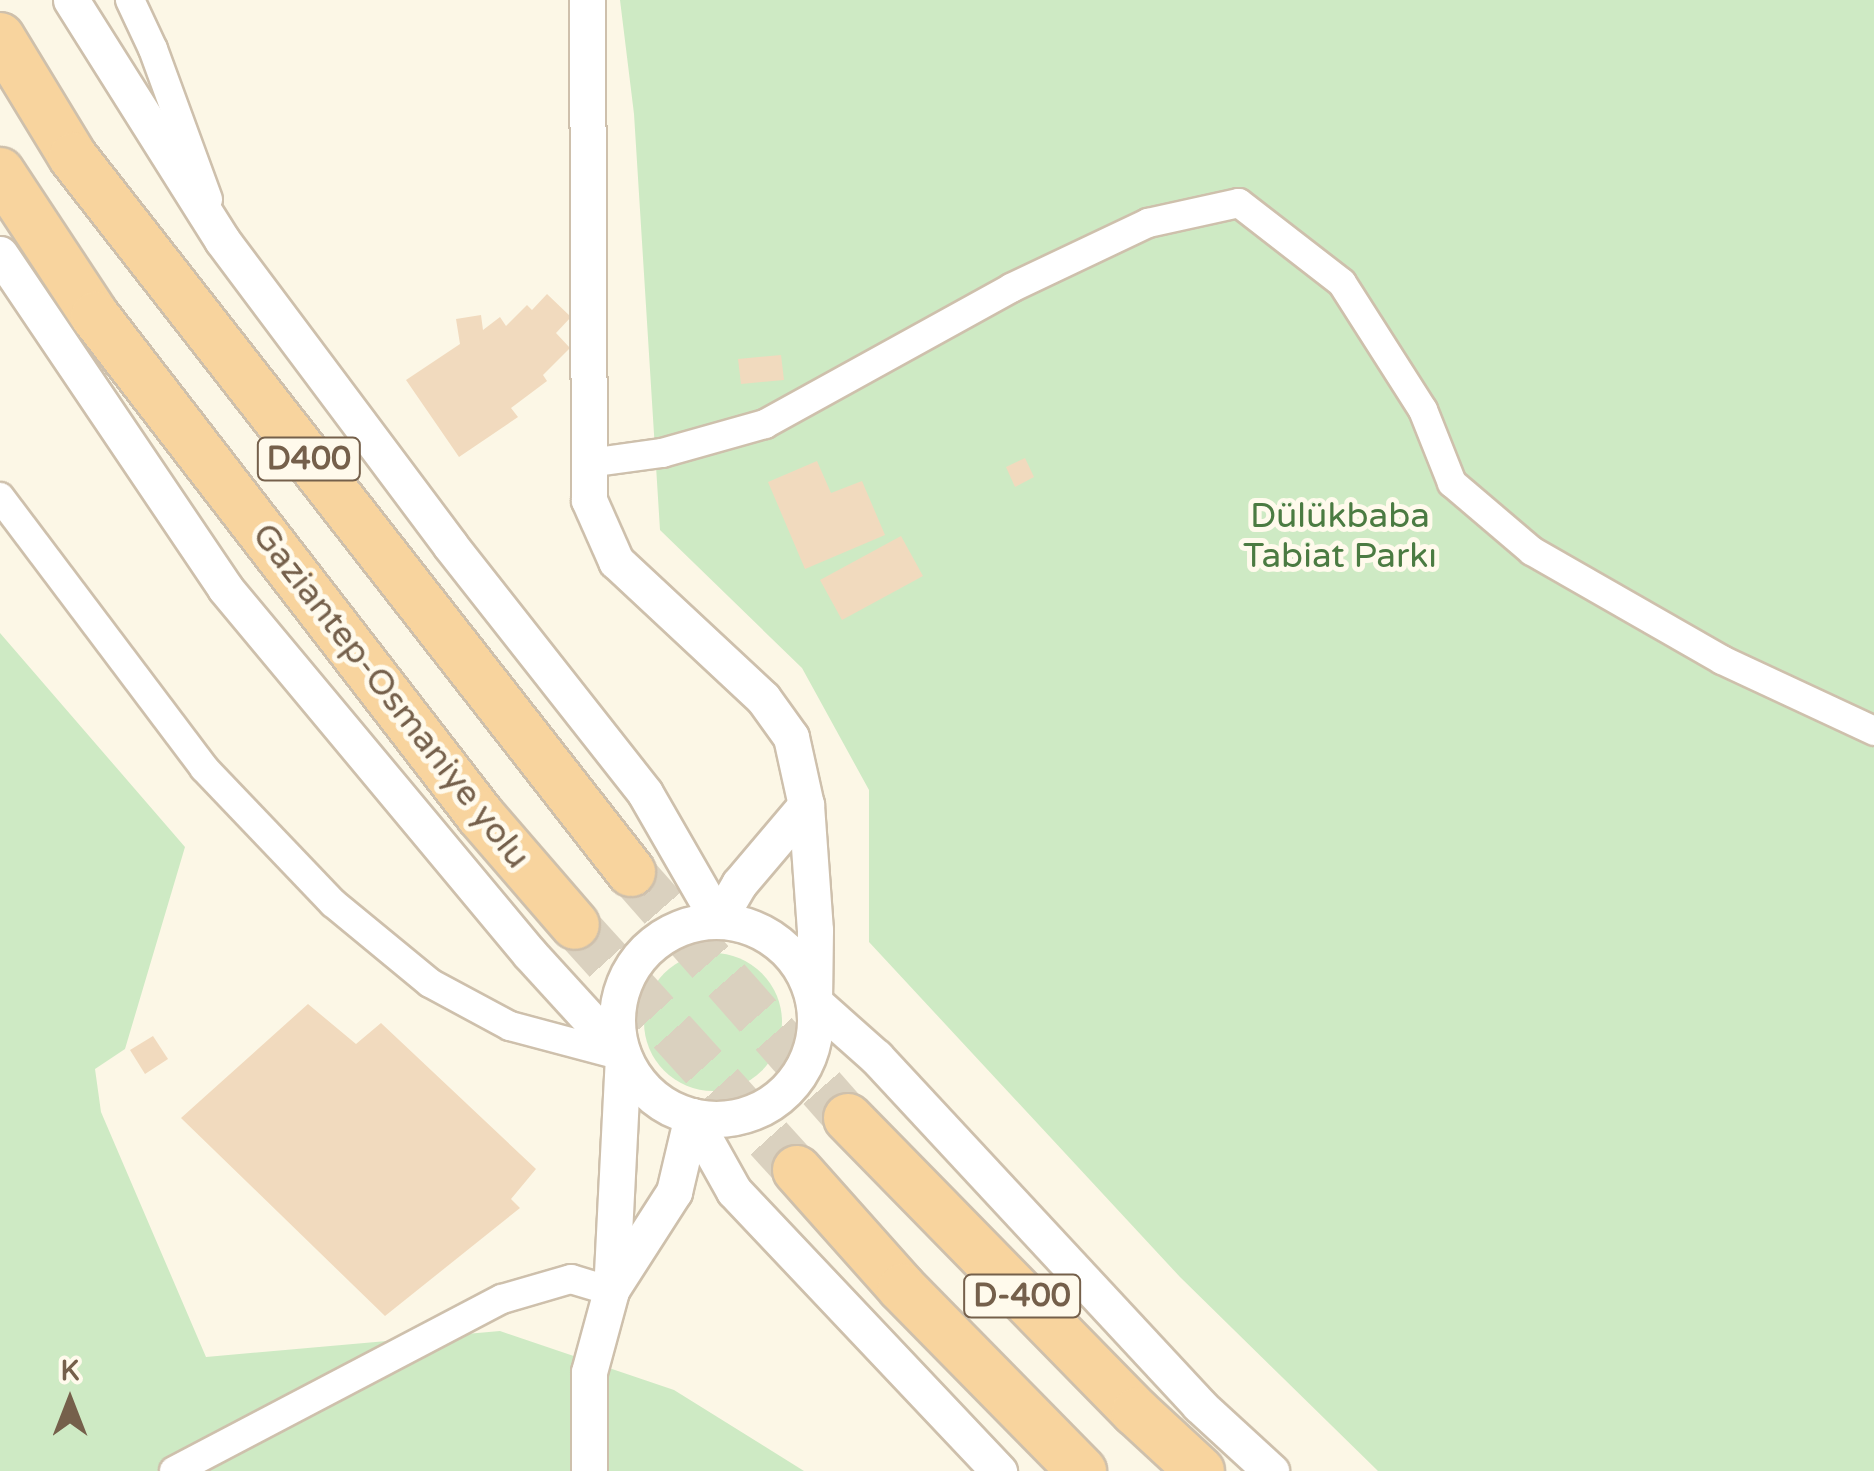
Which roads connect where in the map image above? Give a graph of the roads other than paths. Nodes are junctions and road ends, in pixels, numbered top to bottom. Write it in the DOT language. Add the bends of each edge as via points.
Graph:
graph roads {
  1 [pos="70,0"];
  2 [pos="130,0"];
  3 [pos="586,0"];
  4 [pos="0,36"];
  5 [pos="0,172"];
  6 [pos="222,240"];
  7 [pos="0,254"];
  8 [pos="588,463"];
  9 [pos="0,496"];
  10 [pos="1874,731"];
  11 [pos="806,806"];
  12 [pos="631,872"];
  13 [pos="718,920"];
  14 [pos="575,925"];
  15 [pos="814,1002"];
  16 [pos="623,1056"];
  17 [pos="692,1116"];
  18 [pos="848,1118"];
  19 [pos="797,1170"];
  20 [pos="610,1291"];
  21 [pos="174,1471"];
  22 [pos="590,1471"];
  23 [pos="999,1471"];
  24 [pos="1082,1471"];
  25 [pos="1200,1471"];
  26 [pos="1271,1471"];
  1 -- 6 [label="street"];
  2 -- 6 [label="street"];
  3 -- 8 [label="street"];
  4 -- 12 [label="highway, D400" via="73,157"];
  5 -- 14 [label="highway, Gaziantep-Osmaniye yolu / D400" via="107,332 480,815"];
  6 -- 13 [label="street" via="645,793"];
  7 -- 16 [label="street" via="225,588"];
  8 -- 10 [label="street" via="662,452 764,424 960,314 1148,224 1239,203 1342,284 1423,410 1452,483 1532,552 1722,660"];
  8 -- 11 [label="street" via="588,500 616,560 763,698 790,737"];
  9 -- 16 [label="street" via="204,768 333,903 430,983 510,1026"];
  11 -- 13 [label="street" via="739,884"];
  11 -- 15 [label="street"];
  13 -- 15 [label="street" via="751,926 780,944 802,970"];
  13 -- 16 [label="street" via="684,925 632,965 619,994"];
  15 -- 17 [label="street" via="809,1052 782,1094 724,1119"];
  15 -- 26 [label="street" via="876,1057 1199,1405"];
  16 -- 17 [label="street" via="651,1094"];
  16 -- 20 [label="street"];
  17 -- 20 [label="street" via="674,1192"];
  17 -- 23 [label="street" via="734,1191"];
  18 -- 25 [label="highway, D-400"];
  19 -- 24 [label="highway, D-400"];
  20 -- 21 [label="street" via="571,1279 502,1299"];
  20 -- 22 [label="street" via="590,1372"];
}
